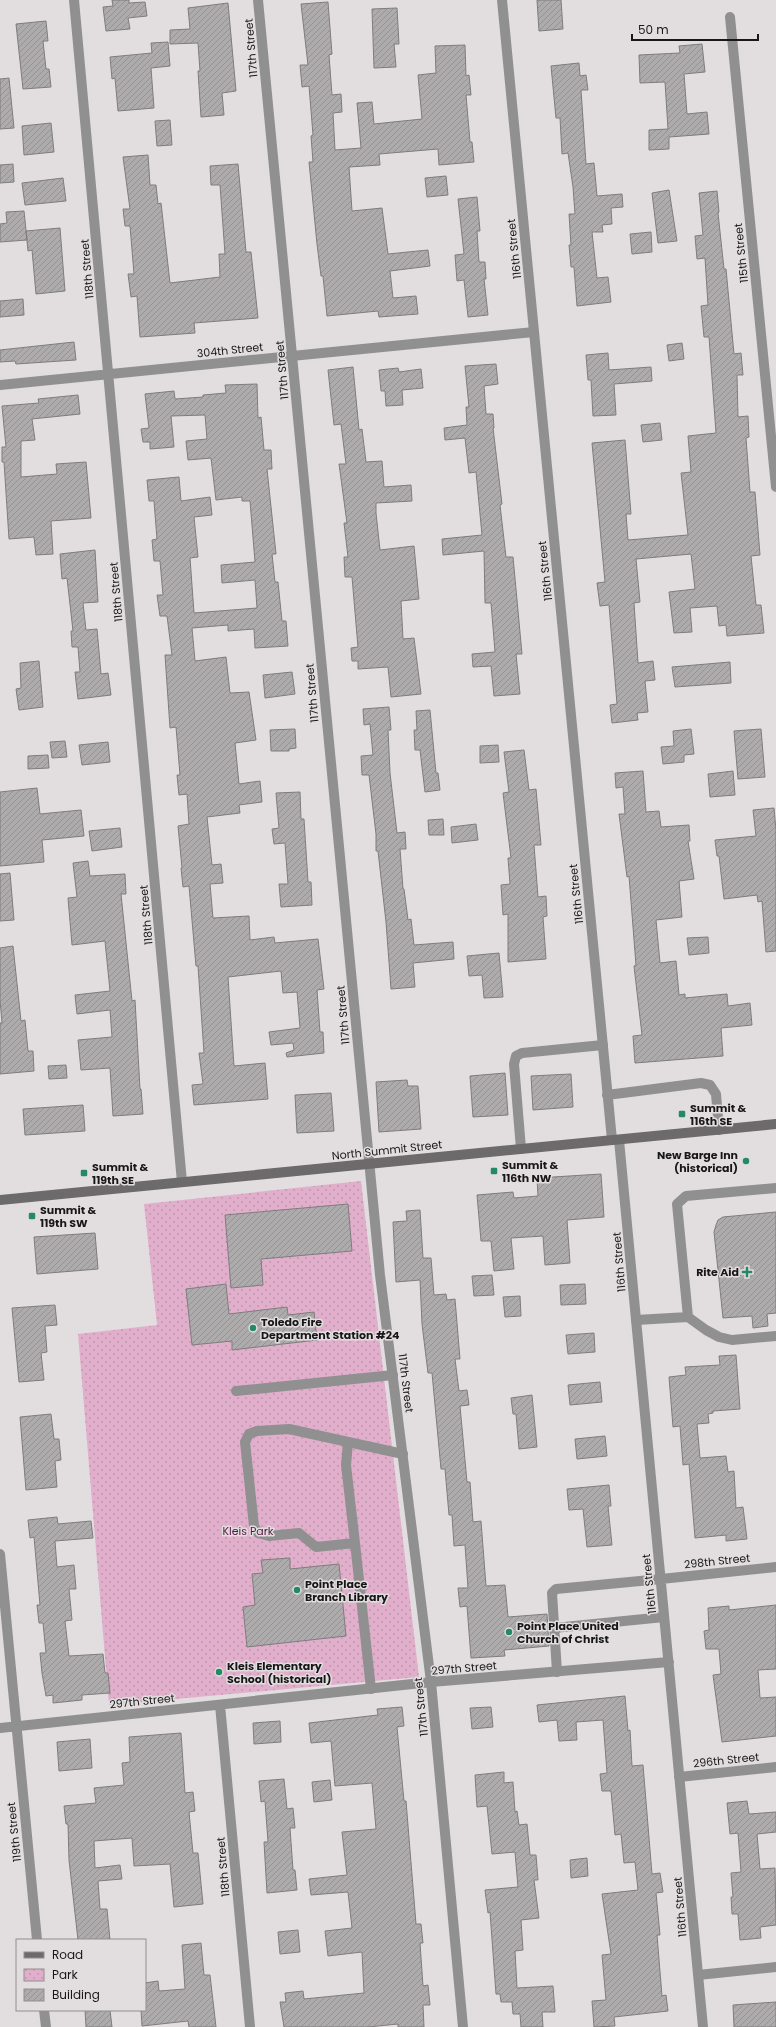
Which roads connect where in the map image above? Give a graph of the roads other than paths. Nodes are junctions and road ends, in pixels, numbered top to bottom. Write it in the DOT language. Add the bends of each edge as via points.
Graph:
graph roads {
  1 [pos="74,0"];
  2 [pos="258,0"];
  3 [pos="502,0"];
  4 [pos="730,16"];
  5 [pos="534,332"];
  6 [pos="292,356"];
  7 [pos="108,374"];
  8 [pos="0,384"];
  9 [pos="776,487"];
  10 [pos="602,1045"];
  11 [pos="607,1095"];
  12 [pos="776,1124"];
  13 [pos="719,1130"];
  14 [pos="615,1140"];
  15 [pos="521,1149"];
  16 [pos="369,1164"];
  17 [pos="182,1182"];
  18 [pos="776,1188"];
  19 [pos="0,1200"];
  20 [pos="688,1317"];
  21 [pos="636,1320"];
  22 [pos="776,1336"];
  23 [pos="393,1375"];
  24 [pos="236,1392"];
  25 [pos="348,1442"];
  26 [pos="403,1454"];
  27 [pos="355,1543"];
  28 [pos="0,1554"];
  29 [pos="776,1567"];
  30 [pos="661,1579"];
  31 [pos="664,1617"];
  32 [pos="554,1628"];
  33 [pos="669,1662"];
  34 [pos="557,1672"];
  35 [pos="431,1682"];
  36 [pos="371,1689"];
  37 [pos="220,1705"];
  38 [pos="15,1726"];
  39 [pos="0,1728"];
  40 [pos="776,1767"];
  41 [pos="679,1777"];
  42 [pos="37,1939"];
  43 [pos="776,1967"];
  44 [pos="698,1975"];
  45 [pos="44,2011"];
  46 [pos="46,2027"];
  47 [pos="250,2027"];
  48 [pos="463,2027"];
  49 [pos="703,2027"];
  1 -- 7 [label="street, 118th Street"];
  2 -- 6 [label="street, 117th Street"];
  3 -- 5 [label="street, 116th Street"];
  4 -- 9 [label="street, 115th Street"];
  5 -- 6 [label="street, 304th Street"];
  5 -- 10 [label="street, 116th Street"];
  6 -- 7 [label="street, 304th Street"];
  6 -- 16 [label="street, 117th Street"];
  7 -- 8 [label="street, 304th Street"];
  7 -- 17 [label="street, 118th Street"];
  10 -- 11 [label="street, 116th Street"];
  10 -- 15 [label="street" via="522,1053 516,1056 514,1064"];
  11 -- 13 [label="street" via="701,1083 710,1085 716,1094"];
  11 -- 14 [label="street, 116th Street"];
  12 -- 13 [label="main road, North Summit Street"];
  13 -- 14 [label="main road, North Summit Street"];
  14 -- 15 [label="main road, North Summit Street"];
  14 -- 21 [label="street, 116th Street"];
  15 -- 16 [label="main road, North Summit Street"];
  16 -- 17 [label="main road, North Summit Street"];
  16 -- 23 [label="street, 117th Street"];
  17 -- 19 [label="main road, North Summit Street"];
  18 -- 20 [label="street" via="686,1196 678,1204"];
  20 -- 21 [label="street"];
  20 -- 22 [label="street" via="712,1334 732,1340"];
  21 -- 30 [label="street, 116th Street"];
  23 -- 24 [label="street"];
  23 -- 26 [label="street, 117th Street"];
  25 -- 26 [label="street"];
  25 -- 27 [label="street" via="346,1465"];
  25 -- 27 [label="street" via="289,1429 258,1431 249,1434 245,1442 254,1526 258,1533 269,1536 299,1533 316,1547"];
  26 -- 35 [label="street, 117th Street"];
  27 -- 36 [label="street"];
  28 -- 38 [label="street, 119th Street"];
  29 -- 30 [label="street, 298th Street"];
  30 -- 31 [label="street, 116th Street"];
  30 -- 32 [label="street, 298th Street" via="556,1590 552,1593"];
  31 -- 32 [label="street"];
  31 -- 33 [label="street, 116th Street"];
  32 -- 34 [label="street"];
  33 -- 34 [label="street, 297th Street"];
  33 -- 41 [label="street, 116th Street"];
  34 -- 35 [label="street, 297th Street"];
  35 -- 36 [label="street, 297th Street"];
  35 -- 48 [label="street, 117th Street"];
  36 -- 37 [label="street, 297th Street"];
  37 -- 38 [label="street, 297th Street"];
  37 -- 47 [label="street, 118th Street"];
  38 -- 39 [label="street, 297th Street"];
  38 -- 42 [label="street, 119th Street"];
  40 -- 41 [label="street, 296th Street"];
  41 -- 44 [label="street, 116th Street"];
  43 -- 44 [label="street"];
  44 -- 49 [label="street, 116th Street"];
  45 -- 46 [label="street"];
}
